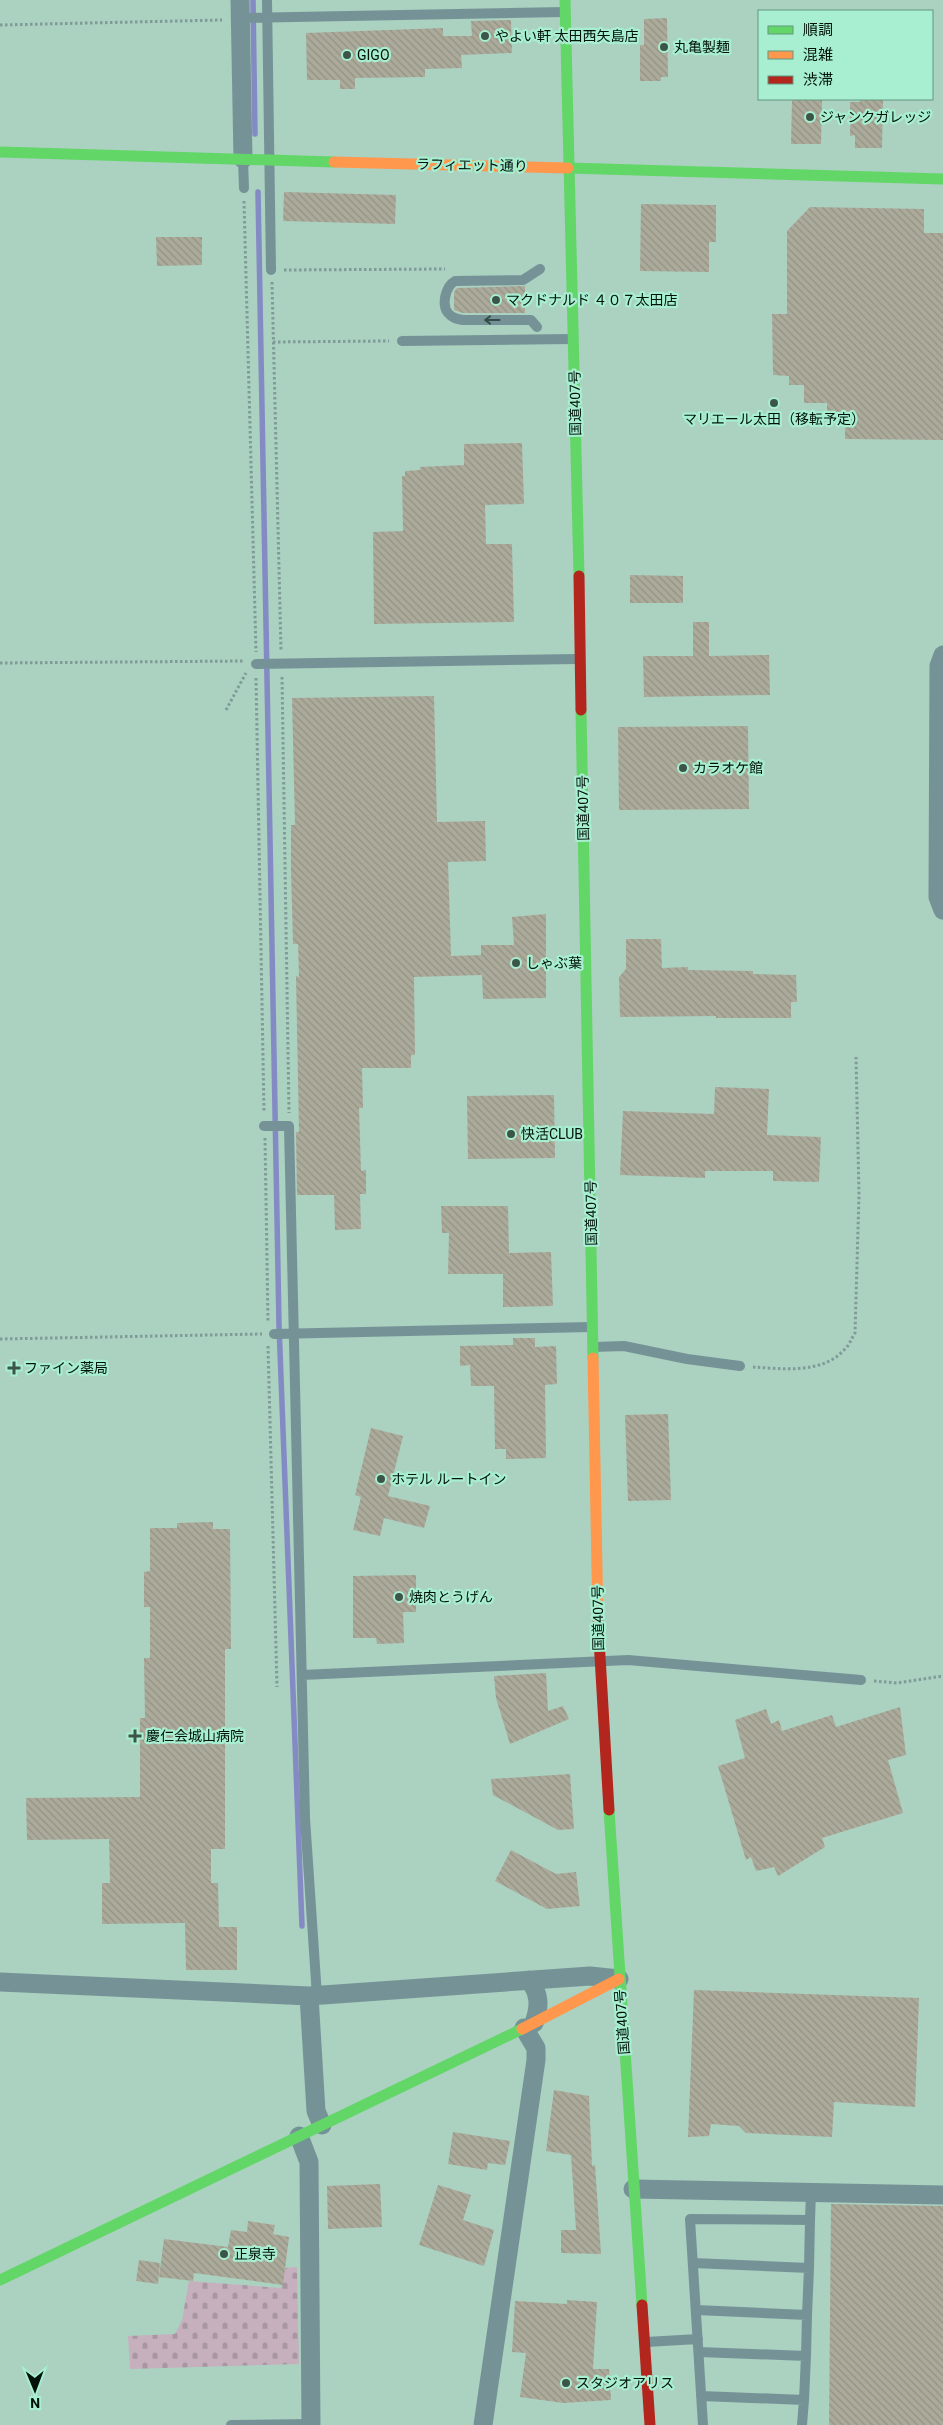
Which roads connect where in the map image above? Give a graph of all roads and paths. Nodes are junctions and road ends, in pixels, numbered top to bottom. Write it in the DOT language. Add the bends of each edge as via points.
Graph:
graph roads {
  1 [pos="267,0"];
  2 [pos="565,6"];
  3 [pos="238,14"];
  4 [pos="264,17"];
  5 [pos="0,25"];
  6 [pos="0,152"];
  7 [pos="244,159"];
  8 [pos="270,159"];
  9 [pos="570,167"];
  10 [pos="943,179"];
  11 [pos="244,188"];
  12 [pos="445,269"];
  13 [pos="540,269"];
  14 [pos="271,270"];
  15 [pos="537,327"];
  16 [pos="574,339"];
  17 [pos="402,341"];
  18 [pos="273,342"];
  19 [pos="943,655"];
  20 [pos="579,658"];
  21 [pos="0,663"];
  22 [pos="258,664"];
  23 [pos="278,664"];
  24 [pos="226,710"];
  25 [pos="943,910"];
  26 [pos="856,1057"];
  27 [pos="267,1126"];
  28 [pos="287,1126"];
  29 [pos="594,1327"];
  30 [pos="271,1334"];
  31 [pos="291,1334"];
  32 [pos="0,1340"];
  33 [pos="593,1347"];
  34 [pos="740,1366"];
  35 [pos="599,1662"];
  36 [pos="302,1674"];
  37 [pos="943,1676"];
  38 [pos="861,1680"];
  39 [pos="277,1687"];
  40 [pos="619,1979"];
  41 [pos="529,1980"];
  42 [pos="0,1982"];
  43 [pos="313,1996"];
  44 [pos="529,2025"];
  45 [pos="322,2125"];
  46 [pos="299,2136"];
  47 [pos="633,2189"];
  48 [pos="811,2192"];
  49 [pos="943,2194"];
  50 [pos="810,2220"];
  51 [pos="693,2263"];
  52 [pos="809,2268"];
  53 [pos="0,2280"];
  54 [pos="696,2310"];
  55 [pos="807,2315"];
  56 [pos="698,2339"];
  57 [pos="644,2342"];
  58 [pos="698,2352"];
  59 [pos="806,2356"];
  60 [pos="701,2396"];
  61 [pos="804,2400"];
  62 [pos="311,2424"];
  63 [pos="230,2425"];
  64 [pos="484,2425"];
  65 [pos="650,2425"];
  66 [pos="703,2425"];
  67 [pos="802,2425"];
  1 -- 4 [label="lane"];
  2 -- 4 [label="lane"];
  2 -- 9 [label="main road, 国道407号"];
  3 -- 4 [label="lane"];
  3 -- 5 [label="path"];
  3 -- 7 [label="street"];
  4 -- 8 [label="lane"];
  6 -- 7 [label="main road, ラフィエット通り"];
  7 -- 8 [label="main road, ラフィエット通り"];
  7 -- 11 [label="lane"];
  8 -- 9 [label="main road, ラフィエット通り"];
  8 -- 14 [label="lane"];
  9 -- 10 [label="main road, ラフィエット通り"];
  9 -- 16 [label="main road, 国道407号"];
  11 -- 22 [label="path"];
  12 -- 14 [label="path"];
  15 -- 13 [label="lane, one-way" via="530,320 454,318 446,305 450,284 455,281 523,280"];
  14 -- 18 [label="path"];
  16 -- 17 [label="lane"];
  16 -- 20 [label="main road, 国道407号"];
  17 -- 18 [label="path"];
  18 -- 23 [label="path"];
  19 -- 25 [label="street" via="939,666 938,897"];
  20 -- 23 [label="lane"];
  20 -- 29 [label="main road, 国道407号"];
  21 -- 22 [label="path" via="250,660"];
  22 -- 23 [label="lane"];
  22 -- 24 [label="path" via="249,668"];
  22 -- 27 [label="path"];
  23 -- 28 [label="path"];
  26 -- 34 [label="path" via="859,1195 854,1333 845,1350 819,1366"];
  27 -- 28 [label="lane"];
  27 -- 30 [label="path"];
  28 -- 31 [label="lane"];
  29 -- 31 [label="lane"];
  29 -- 33 [label="main road, 国道407号"];
  30 -- 31 [label="lane"];
  30 -- 32 [label="path"];
  30 -- 39 [label="path"];
  31 -- 36 [label="lane"];
  33 -- 34 [label="lane" via="624,1346"];
  33 -- 35 [label="main road, 国道407号"];
  35 -- 36 [label="lane"];
  35 -- 38 [label="lane" via="628,1660"];
  35 -- 40 [label="main road, 国道407号"];
  36 -- 43 [label="lane"];
  37 -- 38 [label="path" via="897,1683"];
  40 -- 41 [label="street" via="590,1976"];
  40 -- 44 [label="main road"];
  40 -- 47 [label="main road, 国道407号"];
  41 -- 43 [label="street"];
  41 -- 44 [label="street" via="538,1992 539,2010"];
  42 -- 43 [label="street"];
  43 -- 45 [label="street" via="316,2111"];
  44 -- 45 [label="main road"];
  44 -- 64 [label="street" via="536,2060"];
  45 -- 46 [label="main road"];
  46 -- 53 [label="main road"];
  46 -- 62 [label="street" via="309,2162"];
  47 -- 48 [label="street"];
  47 -- 57 [label="main road, 国道407号"];
  48 -- 49 [label="street"];
  48 -- 50 [label="lane"];
  50 -- 51 [label="lane" via="690,2219"];
  50 -- 52 [label="lane"];
  51 -- 52 [label="lane"];
  51 -- 54 [label="lane"];
  52 -- 55 [label="lane"];
  54 -- 55 [label="lane"];
  54 -- 56 [label="lane"];
  55 -- 59 [label="lane"];
  56 -- 57 [label="lane"];
  56 -- 58 [label="lane"];
  57 -- 65 [label="main road, 国道407号"];
  58 -- 59 [label="lane"];
  58 -- 60 [label="lane"];
  59 -- 61 [label="lane"];
  60 -- 61 [label="lane"];
  60 -- 66 [label="lane"];
  61 -- 67 [label="lane"];
  62 -- 63 [label="lane"];
}
